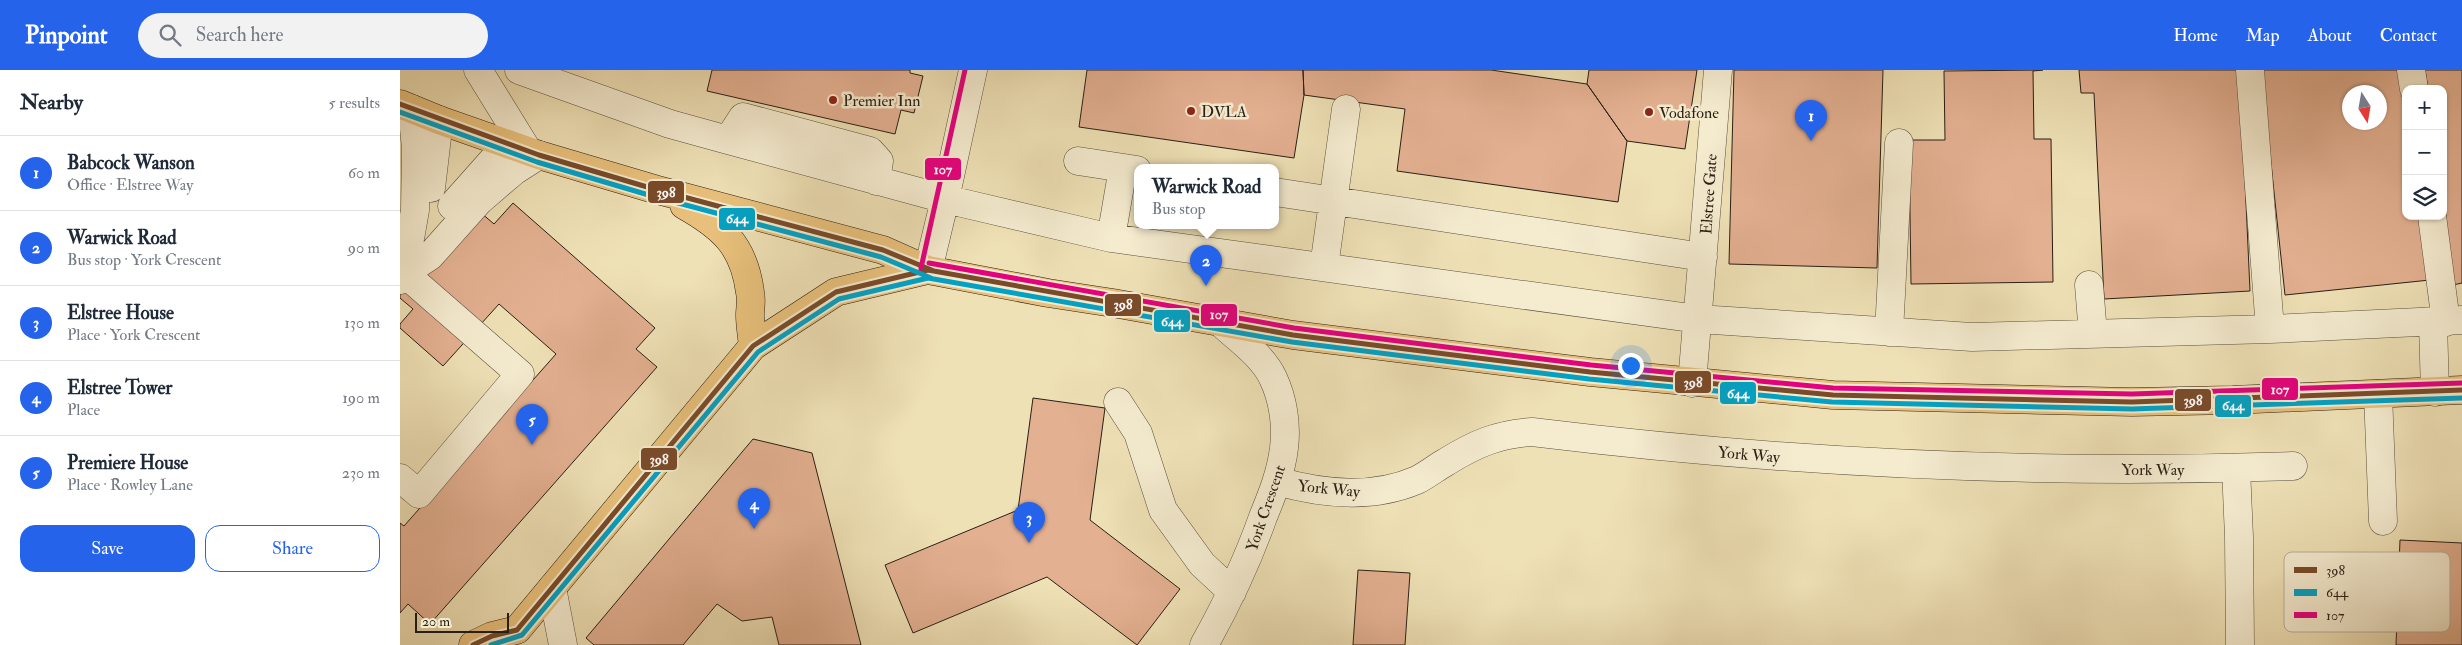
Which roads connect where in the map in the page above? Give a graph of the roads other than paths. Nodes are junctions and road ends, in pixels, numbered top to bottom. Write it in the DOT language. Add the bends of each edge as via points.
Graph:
graph roads {
  1 [pos="478,70"];
  2 [pos="519,70"];
  3 [pos="973,70"];
  4 [pos="1718,70"];
  5 [pos="2250,70"];
  6 [pos="2412,70"];
  7 [pos="2414,85"];
  8 [pos="406,106"];
  9 [pos="1346,109"];
  10 [pos="439,120"];
  11 [pos="1899,143"];
  12 [pos="525,149"];
  13 [pos="1078,161"];
  14 [pos="1130,169"];
  15 [pos="654,189"];
  16 [pos="1279,193"];
  17 [pos="945,200"];
  18 [pos="1333,200"];
  19 [pos="2433,220"];
  20 [pos="1111,238"];
  21 [pos="1703,257"];
  22 [pos="1324,268"];
  23 [pos="928,270"];
  24 [pos="402,276"];
  25 [pos="2089,285"];
  26 [pos="1698,319"];
  27 [pos="2447,322"];
  28 [pos="1221,323"];
  29 [pos="2270,329"];
  30 [pos="1889,332"];
  31 [pos="2093,334"];
  32 [pos="753,346"];
  33 [pos="1692,383"];
  34 [pos="2462,390"];
  35 [pos="2435,392"];
  36 [pos="2378,394"];
  37 [pos="1118,402"];
  38 [pos="2293,466"];
  39 [pos="2236,468"];
  40 [pos="400,478"];
  41 [pos="1277,481"];
  42 [pos="2383,520"];
  43 [pos="552,588"];
  44 [pos="1232,592"];
  45 [pos="515,638"];
  46 [pos="473,645"];
  47 [pos="563,645"];
  48 [pos="1204,645"];
  49 [pos="2240,645"];
  1 -- 12 [label="street"];
  2 -- 17 [label="street" via="670,124 728,140 743,118 861,149 879,160 876,181"];
  3 -- 17 [label="street"];
  4 -- 21 [label="street, Elstree Gate"];
  5 -- 29 [label="street"];
  6 -- 7 [label="street"];
  8 -- 10 [label="main road"];
  8 -- 24 [label="street" via="416,148 415,210"];
  9 -- 18 [label="street"];
  10 -- 12 [label="main road"];
  10 -- 12 [label="street" via="425,234"];
  11 -- 30 [label="street"];
  12 -- 15 [label="main road"];
  12 -- 24 [label="street" via="514,171 479,201 430,256"];
  13 -- 14 [label="street"];
  14 -- 20 [label="street"];
  15 -- 23 [label="main road" via="883,250"];
  15 -- 32 [label="main road" via="705,216 737,247 751,293"];
  16 -- 18 [label="street"];
  17 -- 20 [label="street"];
  17 -- 23 [label="street"];
  18 -- 21 [label="street"];
  18 -- 22 [label="street"];
  19 -- 27 [label="street"];
  20 -- 22 [label="street"];
  21 -- 26 [label="street, Elstree Gate"];
  22 -- 26 [label="street"];
  23 -- 28 [label="main road"];
  23 -- 32 [label="main road" via="836,292"];
  24 -- 40 [label="street" via="520,374 419,494"];
  25 -- 31 [label="street"];
  26 -- 30 [label="street"];
  26 -- 33 [label="street, Elstree Gate"];
  27 -- 29 [label="street"];
  27 -- 35 [label="street"];
  28 -- 33 [label="main road"];
  28 -- 41 [label="street, York Crescent" via="1272,376 1281,400 1285,422 1284,448"];
  29 -- 31 [label="street"];
  30 -- 31 [label="street" via="1972,337"];
  32 -- 43 [label="main road"];
  33 -- 36 [label="main road" via="1833,394 2033,401 2233,400"];
  34 -- 35 [label="main road"];
  35 -- 36 [label="main road"];
  36 -- 42 [label="street"];
  37 -- 44 [label="street" via="1138,433 1163,510 1202,564"];
  38 -- 39 [label="street, York Way"];
  39 -- 41 [label="street, York Way" via="2078,469 1885,464 1733,453 1532,432 1507,433 1480,443 1416,480 1374,492 1320,490"];
  39 -- 49 [label="street"];
  41 -- 44 [label="street, York Crescent"];
  43 -- 45 [label="main road"];
  43 -- 47 [label="street"];
  44 -- 48 [label="street, York Crescent"];
  45 -- 46 [label="main road" via="492,636"];
}
